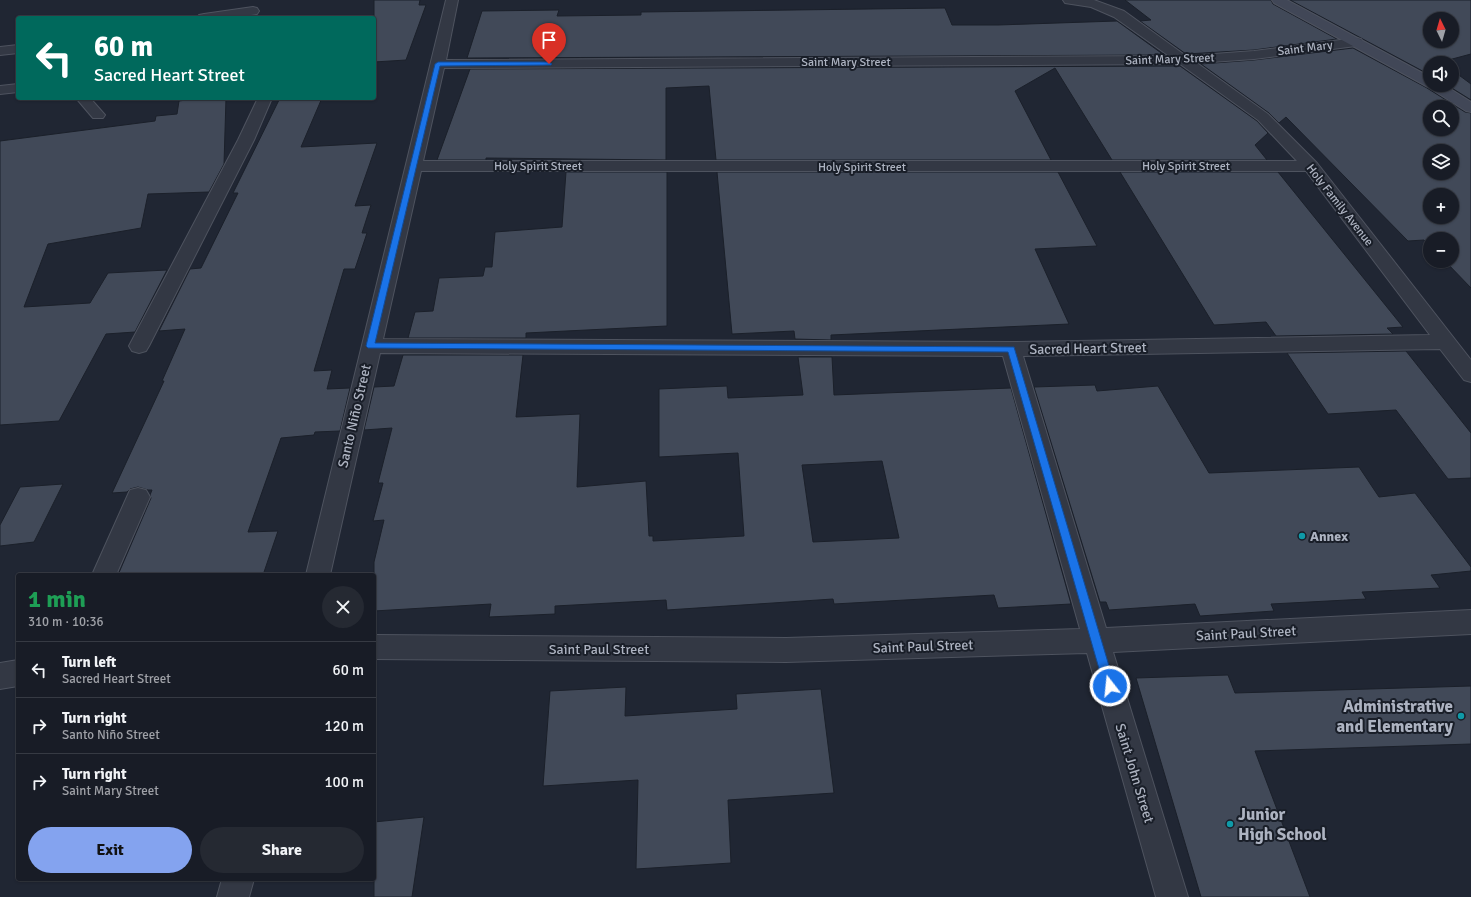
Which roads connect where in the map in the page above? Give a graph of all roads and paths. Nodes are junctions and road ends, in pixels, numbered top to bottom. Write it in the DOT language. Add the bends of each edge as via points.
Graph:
graph roads {
  1 [pos="452,0"];
  2 [pos="1069,0"];
  3 [pos="1278,0"];
  4 [pos="253,11"];
  5 [pos="229,16"];
  6 [pos="1356,42"];
  7 [pos="16,48"];
  8 [pos="0,52"];
  9 [pos="1254,55"];
  10 [pos="1183,60"];
  11 [pos="438,64"];
  12 [pos="1423,79"];
  13 [pos="16,88"];
  14 [pos="0,90"];
  15 [pos="1445,92"];
  16 [pos="85,100"];
  17 [pos="264,100"];
  18 [pos="1471,108"];
  19 [pos="98,116"];
  20 [pos="413,166"];
  21 [pos="1311,166"];
  22 [pos="1446,342"];
  23 [pos="139,346"];
  24 [pos="370,346"];
  25 [pos="1011,349"];
  26 [pos="1471,375"];
  27 [pos="138,497"];
  28 [pos="105,573"];
  29 [pos="318,573"];
  30 [pos="1471,622"];
  31 [pos="1096,641"];
  32 [pos="376,647"];
  33 [pos="16,673"];
  34 [pos="0,676"];
  35 [pos="237,881"];
  36 [pos="233,897"];
  37 [pos="1172,897"];
  1 -- 11 [label="street, Santo Niño Street"];
  2 -- 10 [label="street, Holy Family Avenue" via="1094,4 1119,14"];
  3 -- 6 [label="main road"];
  4 -- 5 [label="street"];
  6 -- 9 [label="street, Saint Mary"];
  6 -- 12 [label="main road"];
  7 -- 8 [label="street"];
  9 -- 10 [label="street, Saint Mary Street"];
  10 -- 11 [label="street, Saint Mary Street"];
  10 -- 21 [label="street, Holy Family Avenue" via="1263,117"];
  11 -- 20 [label="street, Santo Niño Street"];
  13 -- 14 [label="lane"];
  15 -- 18 [label="main road"];
  16 -- 19 [label="lane"];
  17 -- 23 [label="street" via="246,140"];
  20 -- 21 [label="street, Holy Spirit Street"];
  20 -- 24 [label="street, Santo Niño Street"];
  21 -- 22 [label="street, Holy Family Avenue"];
  22 -- 25 [label="street, Sacred Heart Street"];
  22 -- 26 [label="street, Holy Family Avenue"];
  24 -- 25 [label="street, Sacred Heart Street"];
  24 -- 29 [label="street, Santo Niño Street"];
  25 -- 31 [label="street, Saint John Street"];
  27 -- 28 [label="street"];
  30 -- 31 [label="street, Saint Paul Street"];
  31 -- 32 [label="street, Saint Paul Street" via="786,650"];
  31 -- 37 [label="street, Saint John Street"];
  33 -- 34 [label="street"];
  35 -- 36 [label="street"];
}
